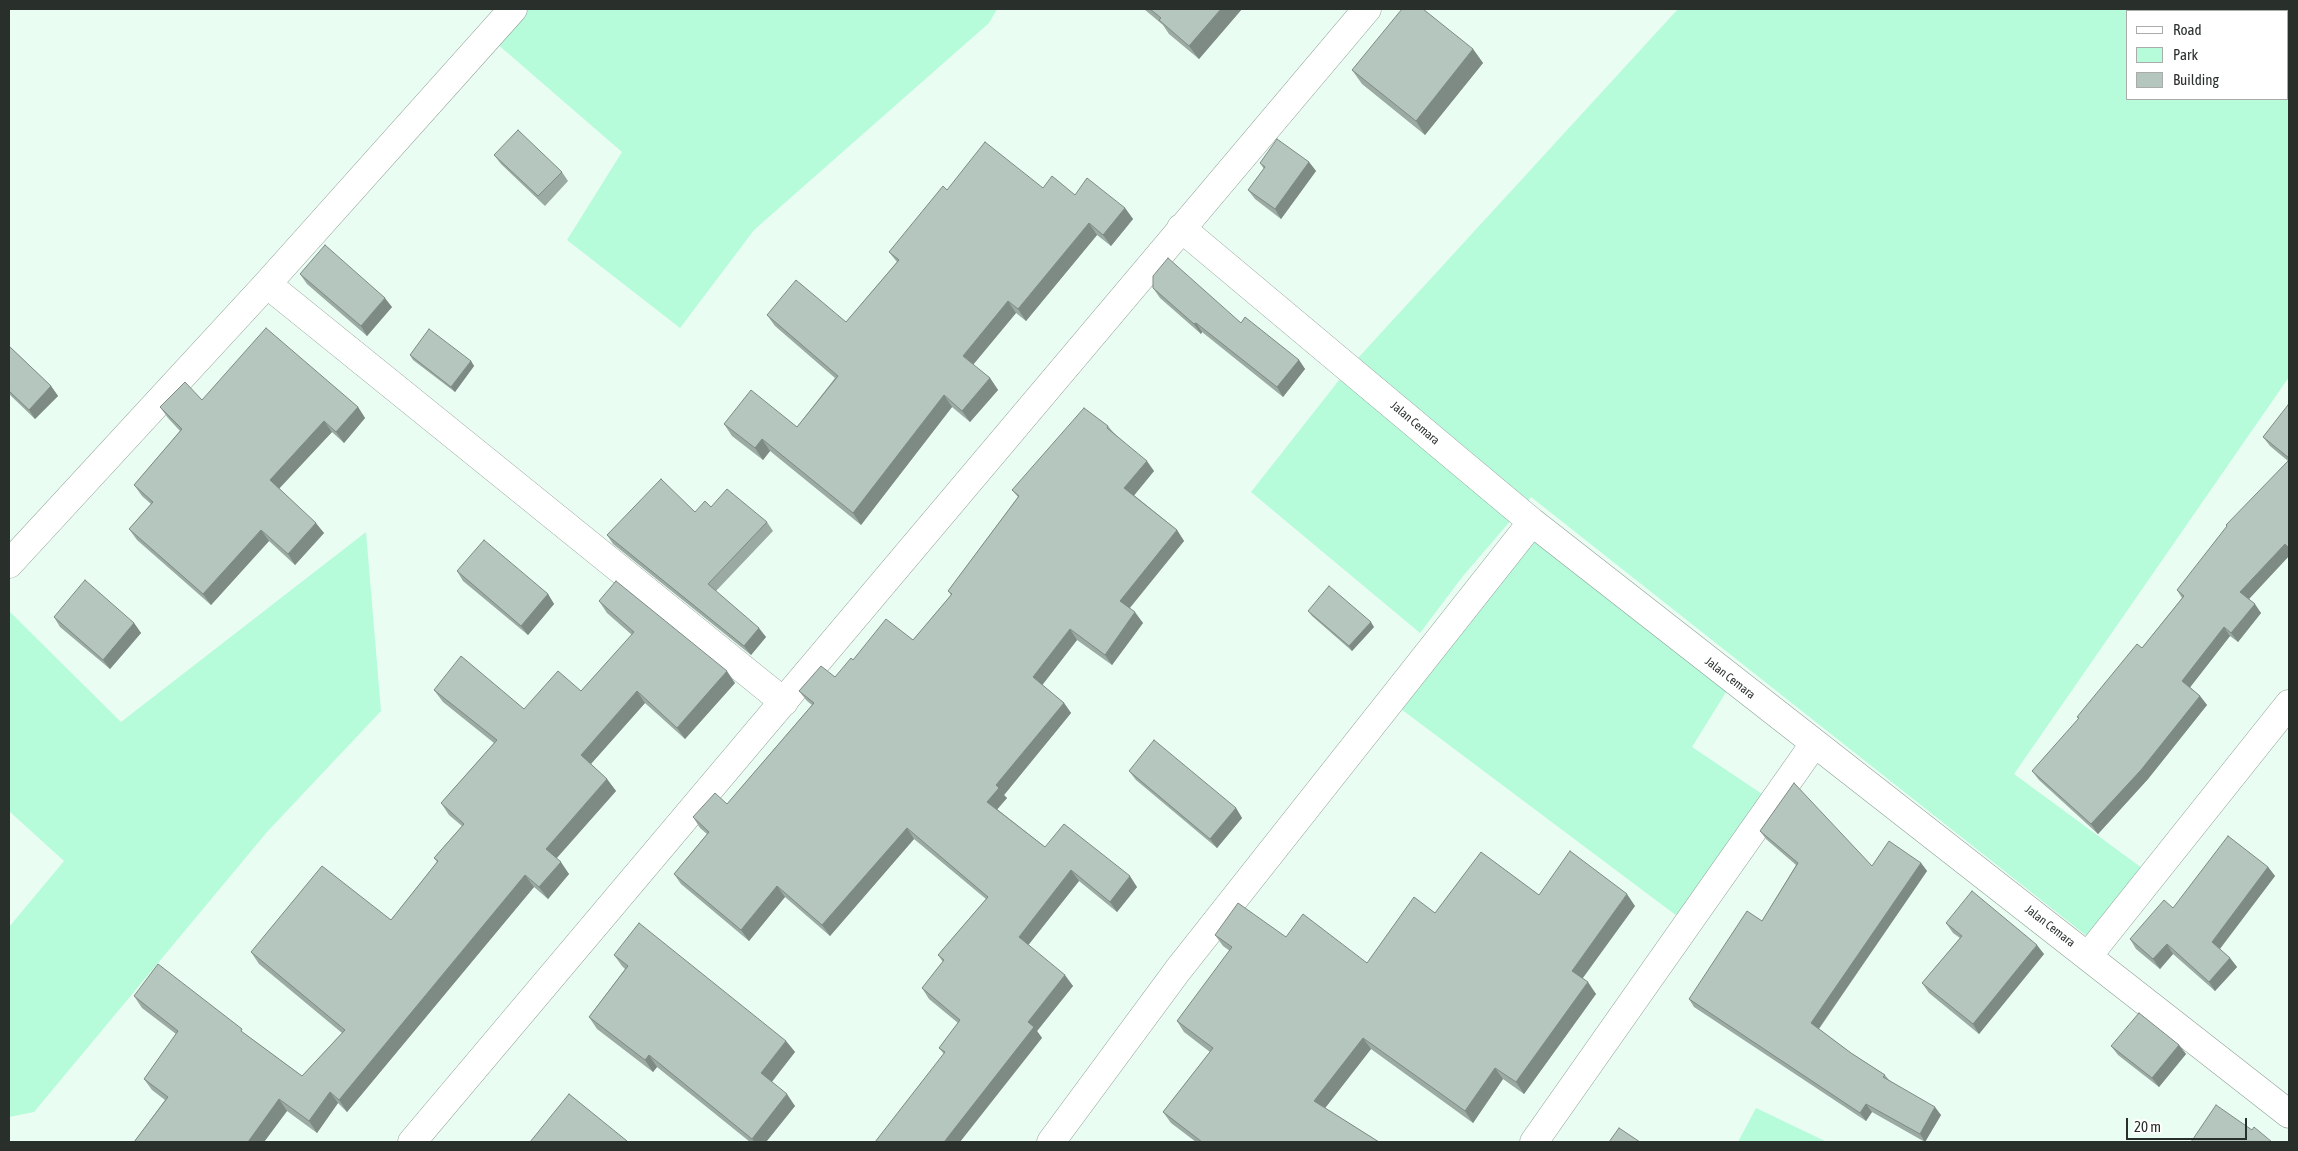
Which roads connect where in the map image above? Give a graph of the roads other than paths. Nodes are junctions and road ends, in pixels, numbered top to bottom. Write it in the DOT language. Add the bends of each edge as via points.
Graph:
graph roads {
  1 [pos="513,9"];
  2 [pos="1367,9"];
  3 [pos="1181,228"];
  4 [pos="267,284"];
  5 [pos="1532,522"];
  6 [pos="9,564"];
  7 [pos="784,702"];
  8 [pos="2289,704"];
  9 [pos="1814,744"];
  10 [pos="2088,956"];
  11 [pos="2289,1114"];
  12 [pos="412,1142"];
  13 [pos="1051,1142"];
  14 [pos="1534,1142"];
  1 -- 4 [label="street"];
  2 -- 3 [label="street"];
  3 -- 5 [label="street, Jalan Cemara"];
  3 -- 7 [label="street"];
  4 -- 6 [label="street"];
  4 -- 7 [label="street"];
  5 -- 9 [label="street, Jalan Cemara"];
  5 -- 13 [label="street" via="1178,970"];
  7 -- 12 [label="street"];
  8 -- 10 [label="street"];
  9 -- 10 [label="street, Jalan Cemara"];
  9 -- 14 [label="street"];
  10 -- 11 [label="street, Jalan Cemara"];
}
